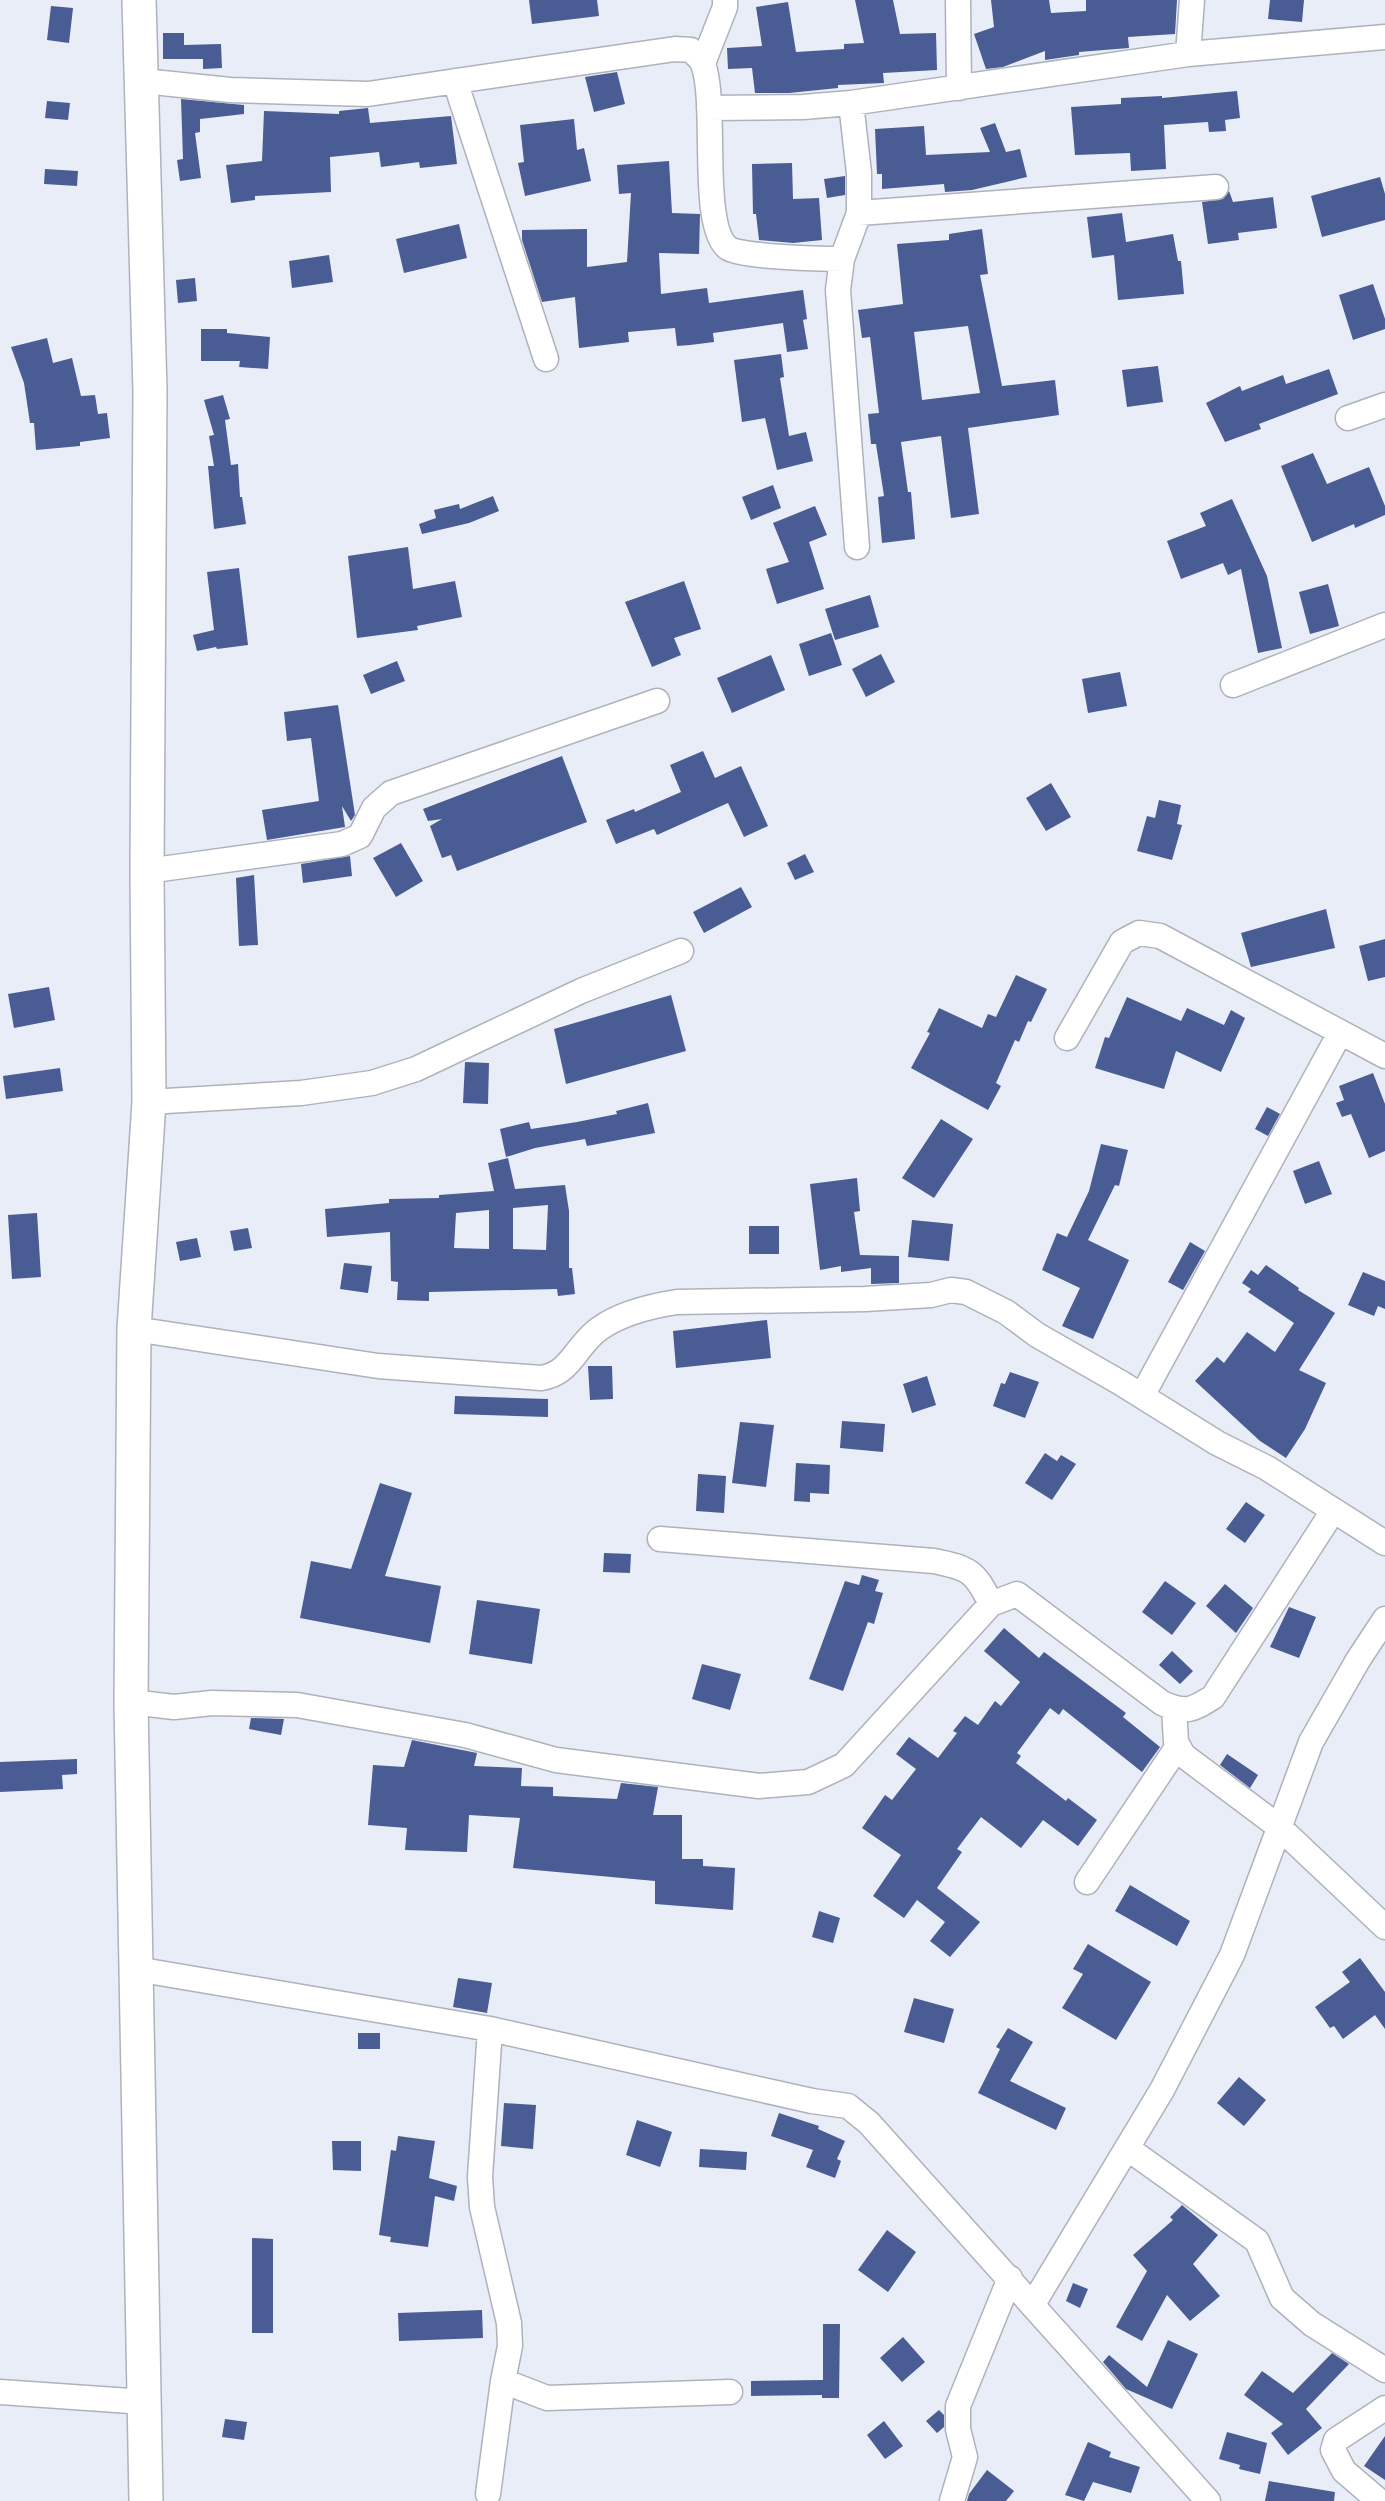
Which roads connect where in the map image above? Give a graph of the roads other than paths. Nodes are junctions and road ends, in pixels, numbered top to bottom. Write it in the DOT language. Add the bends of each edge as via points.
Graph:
graph roads {
  1 [pos="139,0"];
  2 [pos="725,0"];
  3 [pos="958,0"];
  4 [pos="1192,0"];
  5 [pos="1385,37"];
  6 [pos="1188,54"];
  7 [pos="703,63"];
  8 [pos="143,81"];
  9 [pos="456,81"];
  10 [pos="959,88"];
  11 [pos="851,103"];
  12 [pos="709,108"];
  13 [pos="1216,186"];
  14 [pos="859,213"];
  15 [pos="842,259"];
  16 [pos="546,359"];
  17 [pos="1385,405"];
  18 [pos="1348,418"];
  19 [pos="857,547"];
  20 [pos="1385,625"];
  21 [pos="1233,685"];
  22 [pos="657,701"];
  23 [pos="147,871"];
  24 [pos="681,951"];
  25 [pos="1340,1033"];
  26 [pos="1067,1038"];
  27 [pos="1385,1056"];
  28 [pos="149,1102"];
  29 [pos="134,1329"];
  30 [pos="1142,1396"];
  31 [pos="1333,1511"];
  32 [pos="660,1539"];
  33 [pos="1385,1543"];
  34 [pos="991,1604"];
  35 [pos="1385,1619"];
  36 [pos="130,1702"];
  37 [pos="1174,1708"];
  38 [pos="1178,1746"];
  39 [pos="1280,1827"];
  40 [pos="1087,1882"];
  41 [pos="1385,1927"];
  42 [pos="136,1969"];
  43 [pos="490,2029"];
  44 [pos="1127,2148"];
  45 [pos="1010,2278"];
  46 [pos="1033,2304"];
  47 [pos="1385,2370"];
  48 [pos="502,2381"];
  49 [pos="0,2392"];
  50 [pos="730,2392"];
  51 [pos="145,2402"];
  52 [pos="1385,2408"];
  53 [pos="488,2494"];
  54 [pos="146,2501"];
  55 [pos="952,2501"];
  56 [pos="1208,2501"];
  57 [pos="1379,2501"];
  1 -- 8 [label="main road"];
  2 -- 7 [label="street"];
  3 -- 10 [label="street"];
  4 -- 6 [label="street"];
  5 -- 6 [label="street"];
  6 -- 10 [label="street"];
  7 -- 9 [label="street" via="692,50 675,49"];
  7 -- 12 [label="street"];
  8 -- 9 [label="street" via="230,90 368,94"];
  8 -- 23 [label="main road" via="150,391"];
  9 -- 16 [label="street"];
  10 -- 11 [label="street"];
  11 -- 12 [label="street"];
  11 -- 14 [label="street"];
  12 -- 15 [label="street" via="714,215 722,241 730,250 788,258"];
  13 -- 14 [label="street"];
  14 -- 15 [label="street"];
  15 -- 19 [label="street" via="838,290"];
  17 -- 18 [label="street"];
  20 -- 21 [label="street"];
  22 -- 23 [label="street" via="391,793 374,807 360,836 342,844"];
  23 -- 28 [label="main road"];
  24 -- 28 [label="street" via="581,991 416,1069 372,1083 301,1093"];
  25 -- 26 [label="street" via="1160,936 1138,933 1122,942"];
  25 -- 27 [label="street"];
  25 -- 30 [label="street"];
  28 -- 29 [label="main road"];
  29 -- 30 [label="street" via="378,1366 541,1378 563,1371 602,1327 657,1305 865,1299 951,1290 979,1296"];
  29 -- 36 [label="main road"];
  30 -- 31 [label="street"];
  31 -- 33 [label="street"];
  31 -- 37 [label="street" via="1213,1697 1191,1710"];
  32 -- 34 [label="street" via="934,1561 966,1568 982,1585"];
  34 -- 36 [label="street" via="844,1766 808,1782 759,1786 556,1760 465,1735 297,1705 212,1703 174,1707"];
  34 -- 37 [label="street" via="1017,1594 1162,1703"];
  35 -- 39 [label="street" via="1311,1742"];
  36 -- 42 [label="main road"];
  37 -- 38 [label="street"];
  38 -- 39 [label="street" via="1183,1755"];
  38 -- 40 [label="street"];
  39 -- 41 [label="street"];
  39 -- 44 [label="street" via="1232,1955 1162,2090"];
  42 -- 43 [label="street"];
  42 -- 51 [label="main road"];
  43 -- 45 [label="street" via="848,2106 869,2123"];
  43 -- 48 [label="street" via="480,2177 482,2207 509,2323 510,2346"];
  44 -- 46 [label="street"];
  44 -- 47 [label="street" via="1257,2241 1282,2298 1312,2324"];
  45 -- 46 [label="street"];
  45 -- 55 [label="street" via="958,2406 958,2429 965,2457"];
  46 -- 56 [label="street"];
  48 -- 50 [label="street" via="547,2398"];
  48 -- 53 [label="street"];
  49 -- 51 [label="street"];
  51 -- 54 [label="main road"];
  52 -- 57 [label="street" via="1336,2440 1333,2450 1344,2471"];
}
